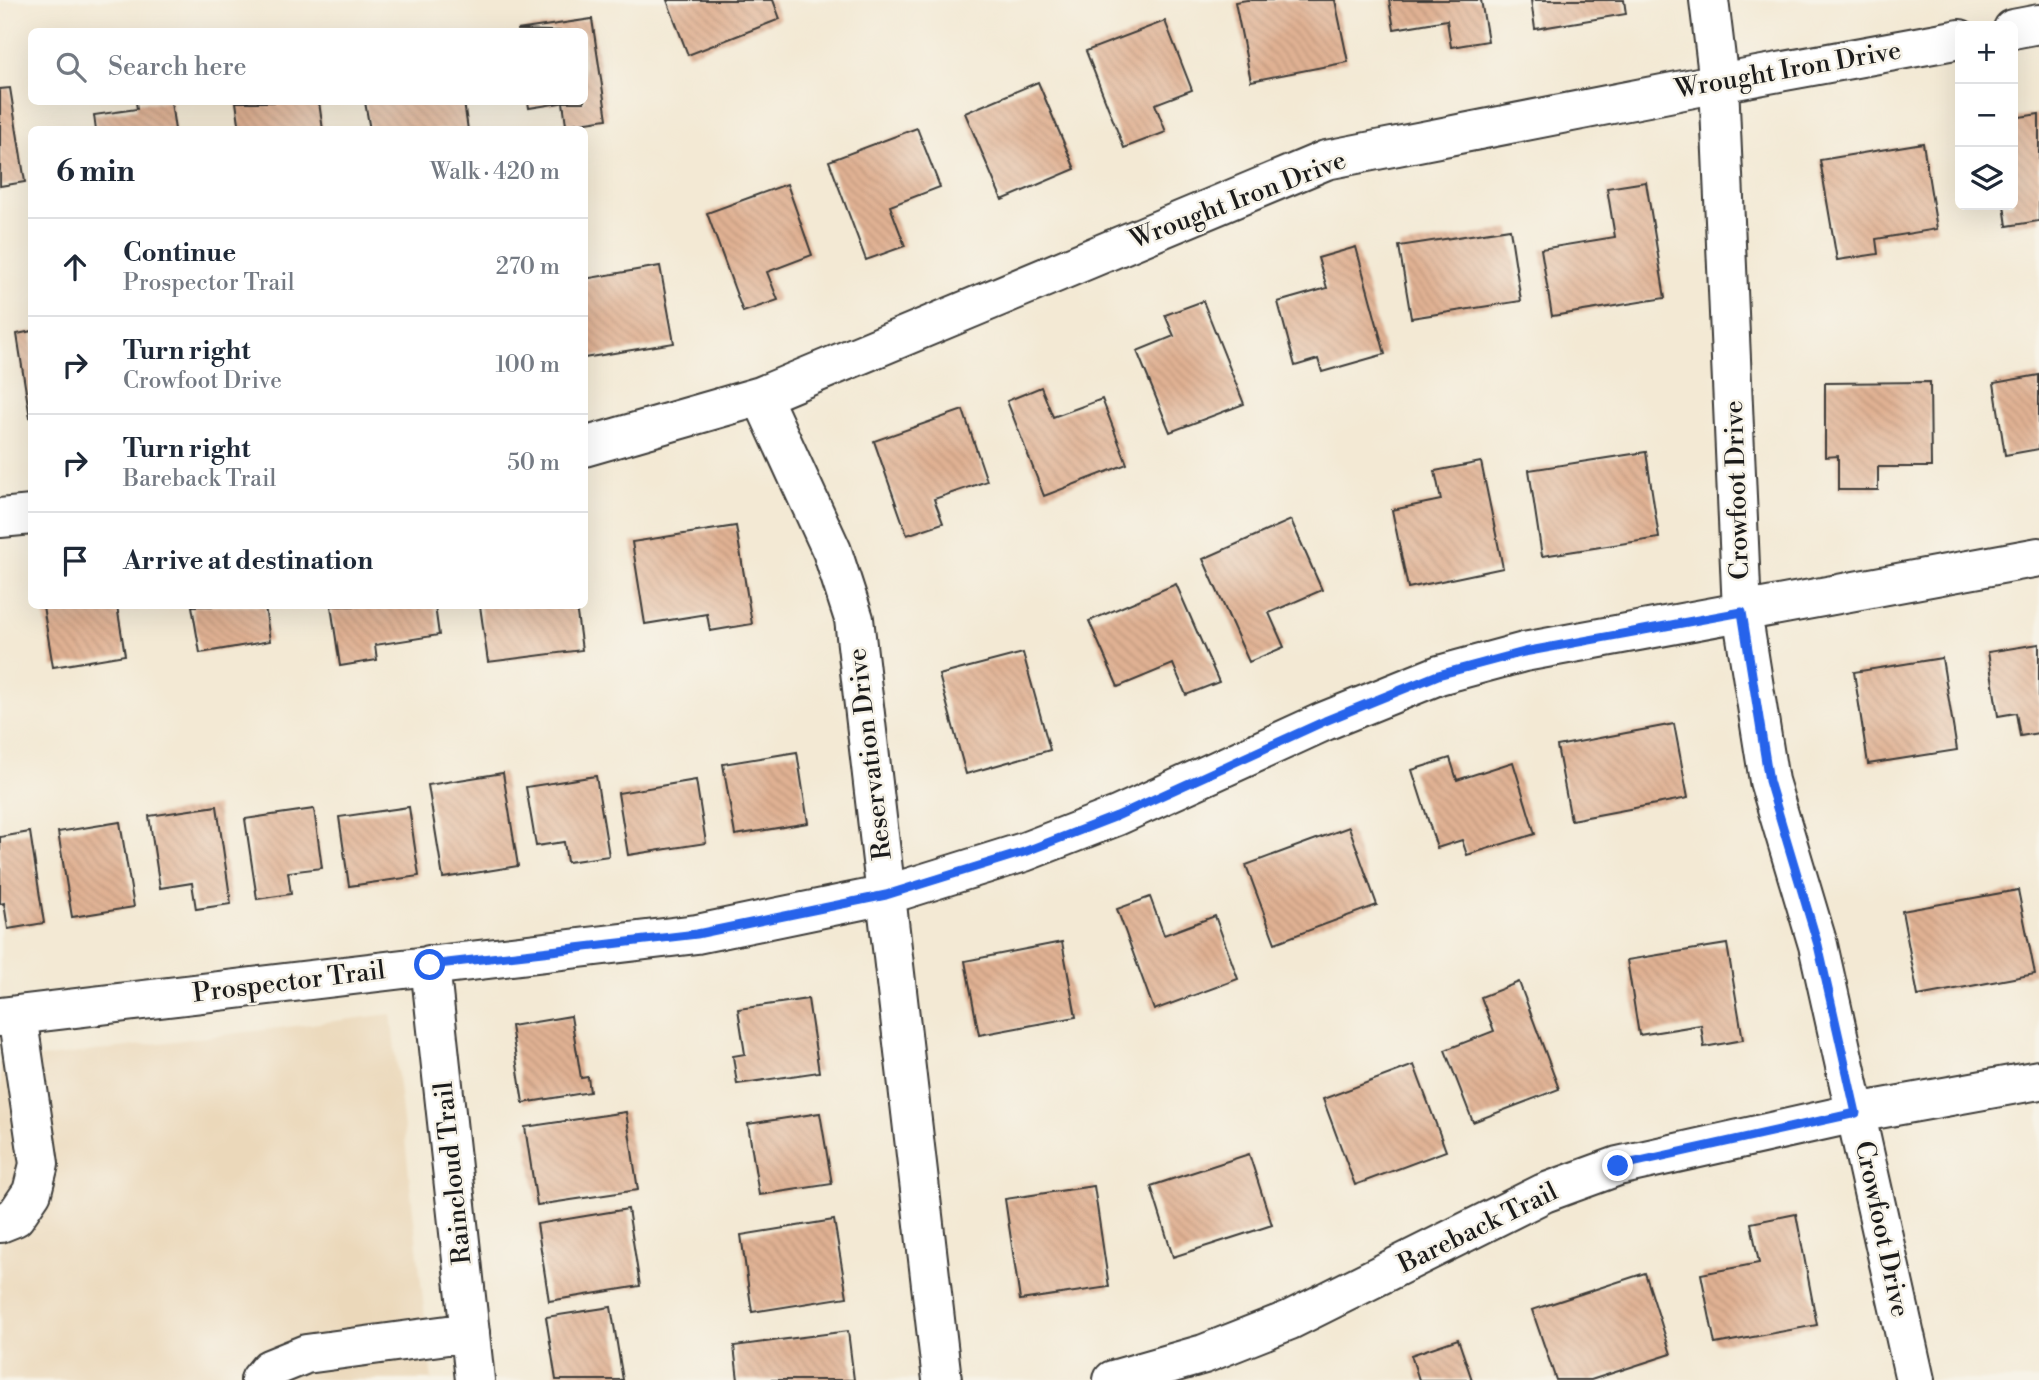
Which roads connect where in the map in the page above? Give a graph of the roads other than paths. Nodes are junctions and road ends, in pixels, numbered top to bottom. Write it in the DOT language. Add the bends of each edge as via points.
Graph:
graph roads {
  1 [pos="1709,0"];
  2 [pos="2039,24"];
  3 [pos="2018,28"];
  4 [pos="1955,40"];
  5 [pos="1719,83"];
  6 [pos="761,396"];
  7 [pos="588,446"];
  8 [pos="28,515"];
  9 [pos="0,518"];
  10 [pos="2039,557"];
  11 [pos="1742,612"];
  12 [pos="886,895"];
  13 [pos="430,965"];
  14 [pos="9,1016"];
  15 [pos="2039,1080"];
  16 [pos="1856,1113"];
  17 [pos="16,1116"];
  18 [pos="0,1223"];
  19 [pos="470,1332"];
  20 [pos="260,1380"];
  21 [pos="475,1380"];
  22 [pos="942,1380"];
  23 [pos="1113,1380"];
  24 [pos="1915,1380"];
  1 -- 5 [label="street, Crowfoot Drive"];
  2 -- 3 [label="street"];
  4 -- 5 [label="street, Wrought Iron Drive"];
  5 -- 6 [label="street, Wrought Iron Drive" via="1326,160"];
  5 -- 11 [label="street, Crowfoot Drive"];
  6 -- 7 [label="street, Wrought Iron Drive"];
  6 -- 12 [label="street, Reservation Drive" via="832,551 854,619"];
  8 -- 9 [label="street"];
  10 -- 11 [label="street, Prospector Trail"];
  11 -- 12 [label="street, Prospector Trail" via="1524,652 1438,675 1117,816 1024,852"];
  11 -- 16 [label="street, Crowfoot Drive" via="1769,781 1818,945"];
  12 -- 13 [label="street, Prospector Trail" via="697,934"];
  12 -- 22 [label="street, Reservation Drive"];
  13 -- 14 [label="street, Prospector Trail"];
  13 -- 19 [label="street, Raincloud Trail"];
  14 -- 17 [label="street"];
  15 -- 16 [label="street, Bareback Trail"];
  16 -- 23 [label="street, Bareback Trail" via="1618,1166 1545,1193 1290,1320 1204,1354"];
  16 -- 24 [label="street, Crowfoot Drive"];
  17 -- 18 [label="street" via="39,1164 32,1192 15,1217"];
  19 -- 20 [label="street" via="306,1354 269,1369"];
  19 -- 21 [label="street, Raincloud Trail"];
}
